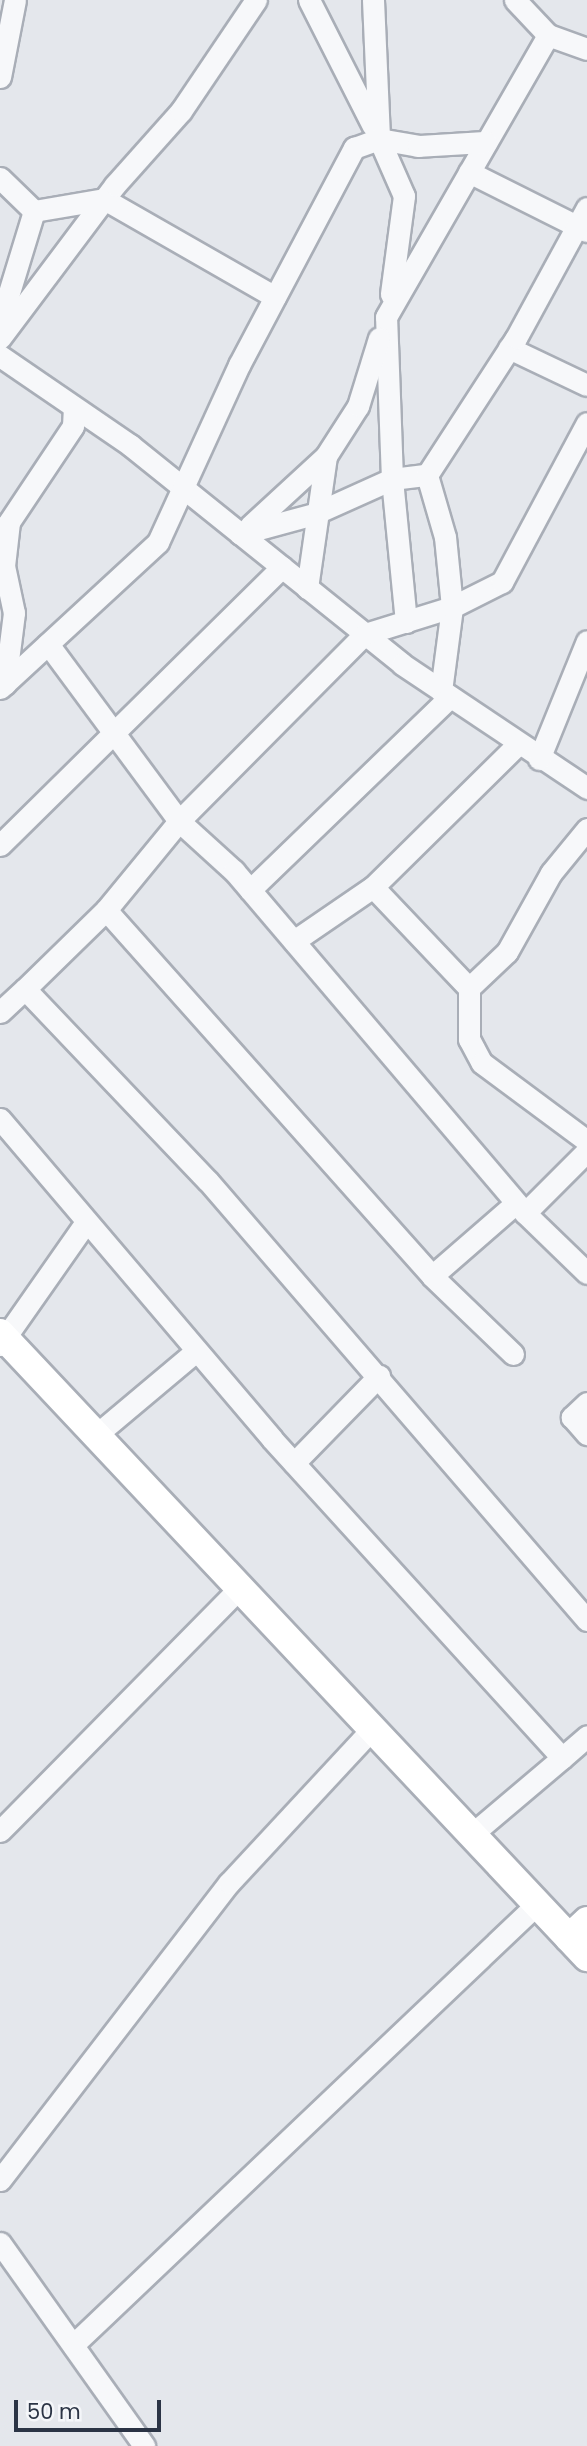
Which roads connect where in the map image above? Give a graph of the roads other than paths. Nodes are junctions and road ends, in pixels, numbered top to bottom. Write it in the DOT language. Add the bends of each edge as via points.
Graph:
graph roads {
  1 [pos="15,0"];
  2 [pos="256,0"];
  3 [pos="309,0"];
  4 [pos="373,0"];
  5 [pos="515,0"];
  6 [pos="548,35"];
  7 [pos="587,49"];
  8 [pos="0,77"];
  9 [pos="379,139"];
  10 [pos="486,142"];
  11 [pos="469,173"];
  12 [pos="0,178"];
  13 [pos="104,199"];
  14 [pos="34,211"];
  15 [pos="584,221"];
  16 [pos="275,296"];
  17 [pos="386,317"];
  18 [pos="0,322"];
  19 [pos="0,338"];
  20 [pos="509,348"];
  21 [pos="2,361"];
  22 [pos="587,385"];
  23 [pos="74,408"];
  24 [pos="587,424"];
  25 [pos="579,455"];
  26 [pos="326,456"];
  27 [pos="427,475"];
  28 [pos="392,479"];
  29 [pos="181,487"];
  30 [pos="314,514"];
  31 [pos="5,525"];
  32 [pos="240,534"];
  33 [pos="282,568"];
  34 [pos="307,588"];
  35 [pos="452,607"];
  36 [pos="406,622"];
  37 [pos="365,634"];
  38 [pos="587,641"];
  39 [pos="48,644"];
  40 [pos="2,686"];
  41 [pos="446,694"];
  42 [pos="114,730"];
  43 [pos="518,744"];
  44 [pos="539,759"];
  45 [pos="587,788"];
  46 [pos="179,821"];
  47 [pos="587,829"];
  48 [pos="0,845"];
  49 [pos="373,887"];
  50 [pos="250,890"];
  51 [pos="106,910"];
  52 [pos="294,941"];
  53 [pos="469,988"];
  54 [pos="25,989"];
  55 [pos="0,1012"];
  56 [pos="0,1119"];
  57 [pos="587,1141"];
  58 [pos="587,1151"];
  59 [pos="520,1208"];
  60 [pos="86,1222"];
  61 [pos="587,1273"];
  62 [pos="432,1276"];
  63 [pos="2,1339"];
  64 [pos="196,1351"];
  65 [pos="513,1354"];
  66 [pos="379,1376"];
  67 [pos="587,1403"];
  68 [pos="587,1434"];
  69 [pos="96,1435"];
  70 [pos="294,1463"];
  71 [pos="240,1588"];
  72 [pos="587,1620"];
  73 [pos="372,1729"];
  74 [pos="587,1736"];
  75 [pos="562,1758"];
  76 [pos="0,1831"];
  77 [pos="472,1834"];
  78 [pos="537,1904"];
  79 [pos="581,1938"];
  80 [pos="0,2180"];
  81 [pos="0,2244"];
  82 [pos="73,2344"];
  83 [pos="144,2446"];
  1 -- 8 [label="street"];
  2 -- 13 [label="street" via="181,111"];
  3 -- 9 [label="street"];
  4 -- 9 [label="street"];
  5 -- 6 [label="street"];
  6 -- 7 [label="street"];
  6 -- 10 [label="street"];
  9 -- 10 [label="street" via="418,146"];
  9 -- 16 [label="street" via="354,148"];
  9 -- 17 [label="street" via="404,196 399,263"];
  10 -- 11 [label="street"];
  11 -- 15 [label="street"];
  11 -- 17 [label="street"];
  12 -- 14 [label="street"];
  13 -- 14 [label="street"];
  13 -- 16 [label="street"];
  13 -- 19 [label="street"];
  14 -- 18 [label="street"];
  15 -- 20 [label="street"];
  16 -- 29 [label="street"];
  17 -- 26 [label="street" via="358,406"];
  17 -- 28 [label="street"];
  20 -- 22 [label="street"];
  20 -- 27 [label="street"];
  21 -- 23 [label="street"];
  23 -- 29 [label="street"];
  23 -- 31 [label="street" via="72,426"];
  24 -- 25 [label="street"];
  25 -- 35 [label="street" via="502,582"];
  26 -- 30 [label="street"];
  26 -- 32 [label="street"];
  27 -- 28 [label="street"];
  27 -- 35 [label="street" via="445,537"];
  28 -- 30 [label="street"];
  28 -- 36 [label="street"];
  29 -- 32 [label="street"];
  29 -- 39 [label="street" via="158,542"];
  30 -- 32 [label="street"];
  30 -- 34 [label="street"];
  31 -- 40 [label="street" via="4,566 14,613"];
  32 -- 33 [label="street"];
  33 -- 34 [label="street"];
  33 -- 42 [label="street"];
  34 -- 37 [label="street"];
  35 -- 36 [label="street"];
  35 -- 41 [label="street"];
  36 -- 37 [label="street"];
  37 -- 41 [label="street"];
  37 -- 46 [label="street"];
  38 -- 44 [label="street"];
  39 -- 40 [label="street"];
  39 -- 42 [label="street"];
  41 -- 43 [label="street"];
  41 -- 50 [label="street"];
  42 -- 46 [label="street"];
  42 -- 48 [label="street"];
  43 -- 44 [label="street"];
  43 -- 49 [label="street"];
  44 -- 45 [label="street"];
  46 -- 50 [label="street" via="199,833"];
  46 -- 51 [label="street"];
  47 -- 53 [label="street" via="551,873 507,952"];
  49 -- 52 [label="street"];
  49 -- 53 [label="street"];
  50 -- 52 [label="street"];
  51 -- 54 [label="street"];
  51 -- 62 [label="street"];
  52 -- 59 [label="street"];
  53 -- 57 [label="street" via="469,1039 482,1063"];
  54 -- 55 [label="street"];
  54 -- 66 [label="street" via="208,1181"];
  56 -- 60 [label="street"];
  58 -- 59 [label="street"];
  59 -- 61 [label="street"];
  59 -- 62 [label="street"];
  60 -- 63 [label="street"];
  60 -- 64 [label="street"];
  62 -- 65 [label="street"];
  63 -- 69 [label="street"];
  64 -- 69 [label="street"];
  64 -- 70 [label="street"];
  66 -- 70 [label="street"];
  66 -- 72 [label="street"];
  67 -- 68 [label="street" via="572,1417"];
  69 -- 71 [label="street"];
  70 -- 75 [label="street"];
  71 -- 73 [label="street"];
  71 -- 76 [label="street"];
  73 -- 77 [label="street"];
  73 -- 80 [label="street" via="229,1883"];
  74 -- 75 [label="street"];
  75 -- 77 [label="street"];
  77 -- 78 [label="street"];
  78 -- 79 [label="street"];
  78 -- 82 [label="street"];
  81 -- 82 [label="street"];
  82 -- 83 [label="street"];
}
